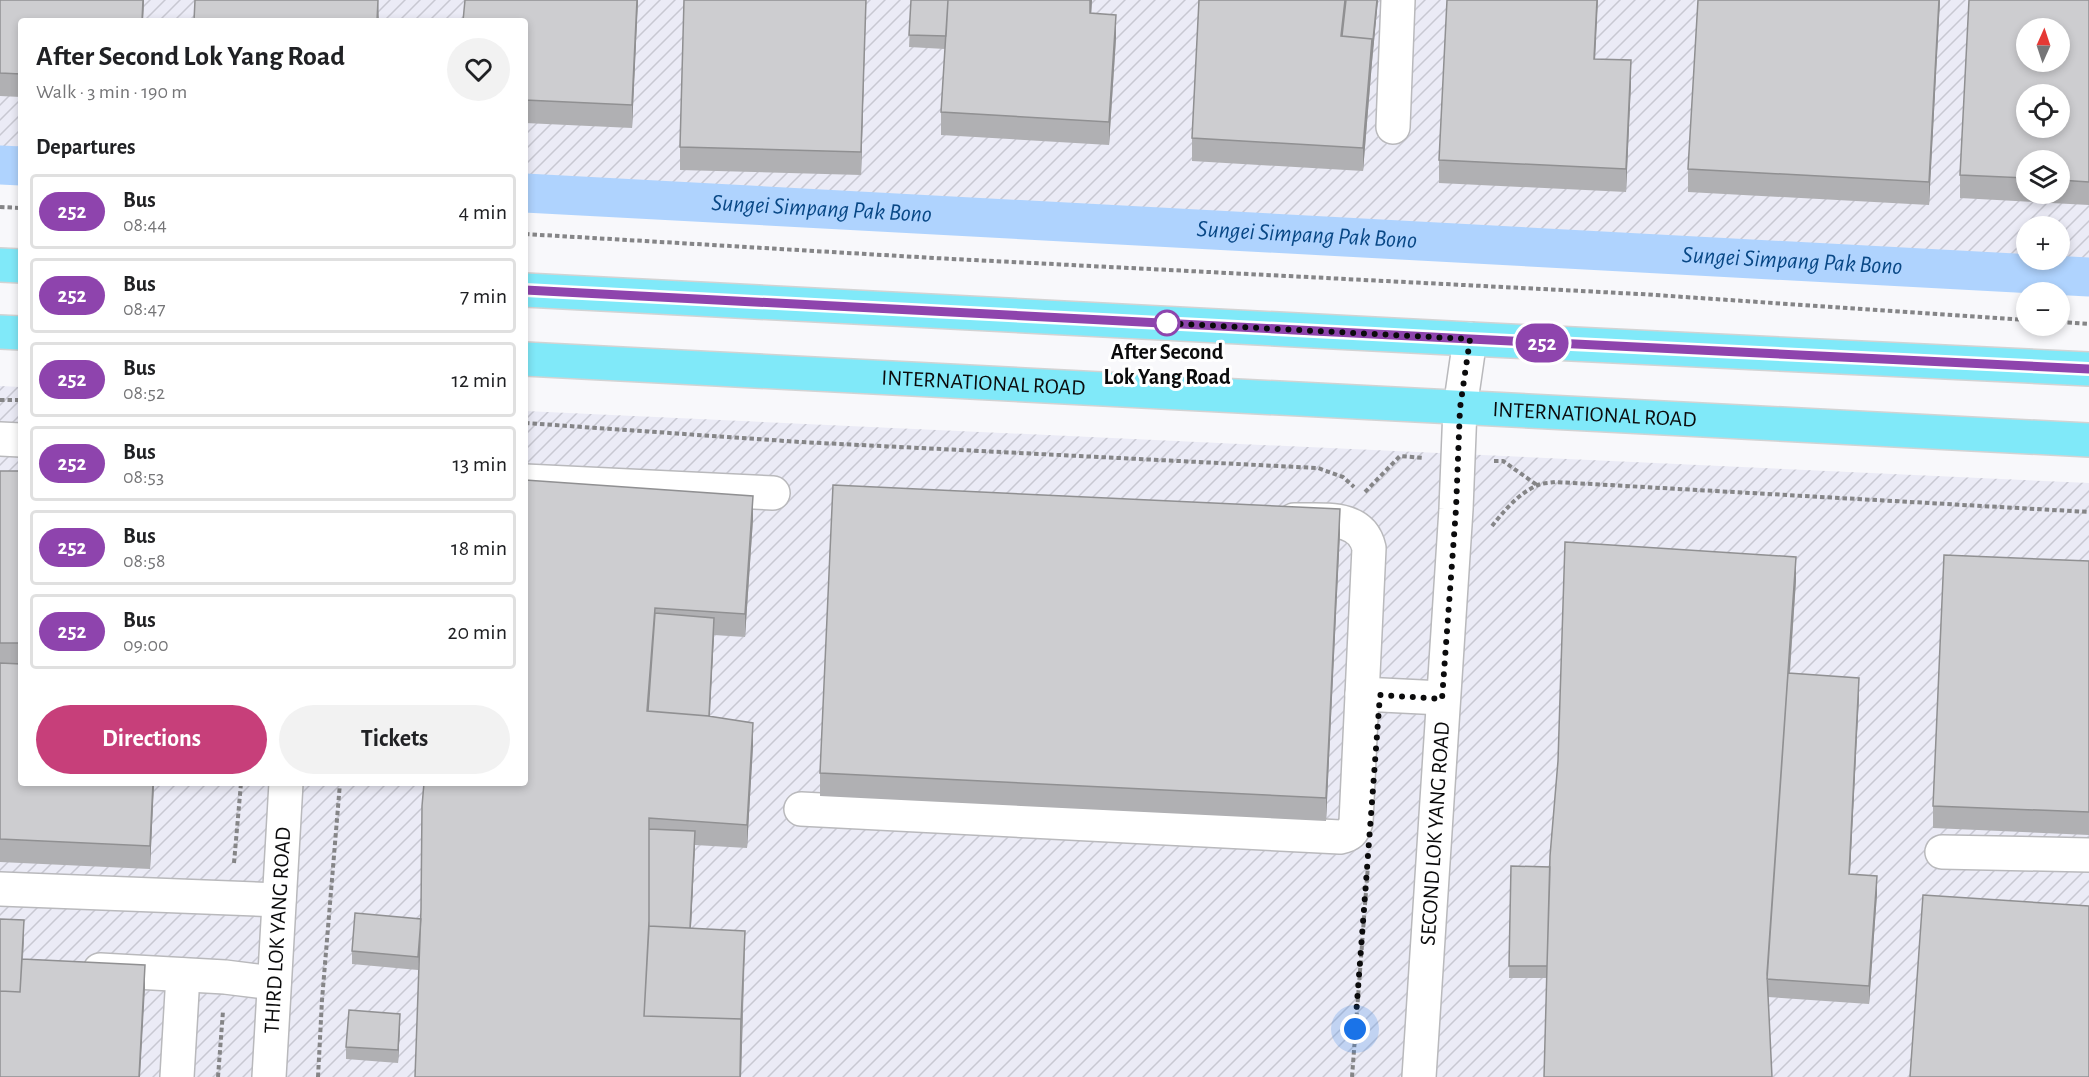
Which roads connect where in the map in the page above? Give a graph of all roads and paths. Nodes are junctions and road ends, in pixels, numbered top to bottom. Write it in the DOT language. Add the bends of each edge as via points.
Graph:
graph roads {
  1 [pos="1398,0"];
  2 [pos="1393,127"];
  3 [pos="0,207"];
  4 [pos="18,208"];
  5 [pos="528,234"];
  6 [pos="0,265"];
  7 [pos="18,266"];
  8 [pos="528,290"];
  9 [pos="2016,319"];
  10 [pos="2070,323"];
  11 [pos="2089,324"];
  12 [pos="0,332"];
  13 [pos="18,333"];
  14 [pos="1470,339"];
  15 [pos="528,359"];
  16 [pos="2089,369"];
  17 [pos="0,399"];
  18 [pos="18,400"];
  19 [pos="1460,408"];
  20 [pos="528,423"];
  21 [pos="0,439"];
  22 [pos="18,440"];
  23 [pos="2089,440"];
  24 [pos="528,480"];
  25 [pos="1536,485"];
  26 [pos="1356,489"];
  27 [pos="773,493"];
  28 [pos="2089,512"];
  29 [pos="1262,518"];
  30 [pos="1362,694"];
  31 [pos="1442,699"];
  32 [pos="286,786"];
  33 [pos="339,786"];
  34 [pos="801,809"];
  35 [pos="1942,852"];
  36 [pos="2089,855"];
  37 [pos="1368,862"];
  38 [pos="0,889"];
  39 [pos="279,900"];
  40 [pos="76,968"];
  41 [pos="183,975"];
  42 [pos="274,983"];
  43 [pos="177,1077"];
  44 [pos="269,1077"];
  45 [pos="318,1077"];
  46 [pos="1352,1077"];
  47 [pos="1419,1077"];
  1 -- 2 [label="street"];
  3 -- 4 [label="path"];
  5 -- 9 [label="path" via="1499,286"];
  6 -- 7 [label="main road"];
  8 -- 14 [label="main road"];
  10 -- 11 [label="path"];
  12 -- 13 [label="main road"];
  14 -- 16 [label="main road"];
  14 -- 19 [label="street, SECOND LOK YANG ROAD"];
  15 -- 19 [label="main road, INTERNATIONAL ROAD"];
  17 -- 18 [label="path"];
  19 -- 23 [label="main road, INTERNATIONAL ROAD"];
  19 -- 31 [label="street, SECOND LOK YANG ROAD"];
  20 -- 26 [label="path" via="800,442 1318,468 1343,477"];
  21 -- 22 [label="street"];
  24 -- 27 [label="street"];
  25 -- 28 [label="path" via="1555,482"];
  29 -- 30 [label="street" via="1345,523 1367,537"];
  30 -- 31 [label="street"];
  30 -- 34 [label="street" via="1356,822 1349,835 1340,837"];
  31 -- 47 [label="street, SECOND LOK YANG ROAD"];
  32 -- 39 [label="street, THIRD LOK YANG ROAD"];
  33 -- 45 [label="path"];
  35 -- 36 [label="street"];
  37 -- 46 [label="path"];
  38 -- 39 [label="street"];
  39 -- 42 [label="street, THIRD LOK YANG ROAD"];
  40 -- 41 [label="street"];
  41 -- 42 [label="street"];
  41 -- 43 [label="street"];
  42 -- 44 [label="street, THIRD LOK YANG ROAD"];
}
